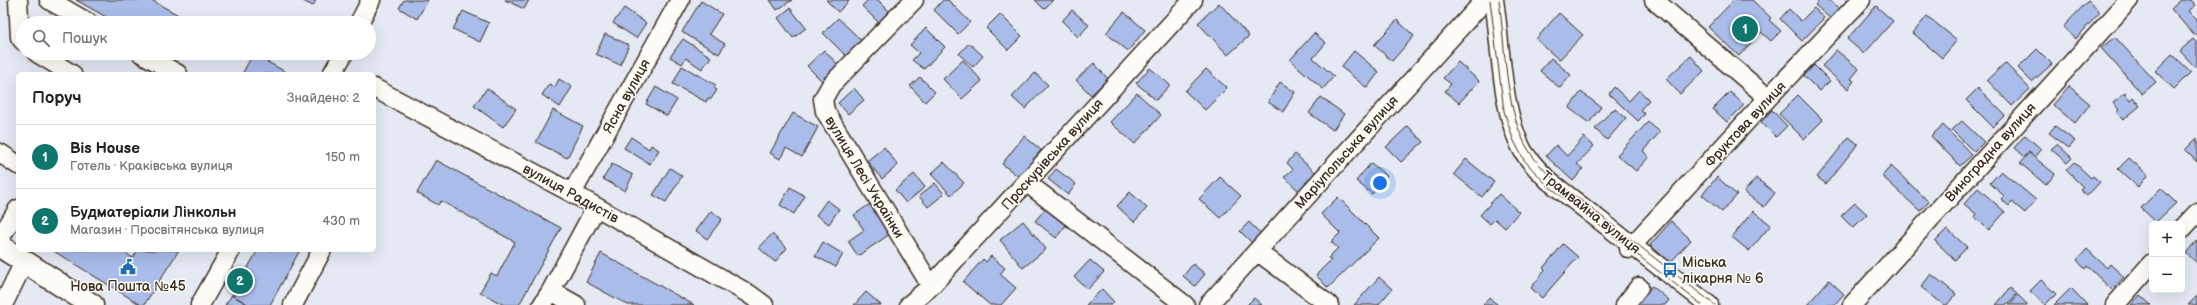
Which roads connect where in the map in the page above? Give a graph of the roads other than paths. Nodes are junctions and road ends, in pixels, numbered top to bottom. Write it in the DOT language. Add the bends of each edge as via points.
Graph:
graph roads {
  1 [pos="18,0"];
  2 [pos="49,0"];
  3 [pos="372,0"];
  4 [pos="680,0"];
  5 [pos="914,0"];
  6 [pos="1192,0"];
  7 [pos="1485,0"];
  8 [pos="1494,0"];
  9 [pos="1654,0"];
  10 [pos="1862,0"];
  11 [pos="2128,0"];
  12 [pos="19,16"];
  13 [pos="77,16"];
  14 [pos="363,16"];
  15 [pos="49,60"];
  16 [pos="153,60"];
  17 [pos="69,72"];
  18 [pos="174,72"];
  19 [pos="376,89"];
  20 [pos="1768,98"];
  21 [pos="0,153"];
  22 [pos="16,164"];
  23 [pos="1026,182"];
  24 [pos="572,193"];
  25 [pos="596,207"];
  26 [pos="16,212"];
  27 [pos="2197,212"];
  28 [pos="2185,226"];
  29 [pos="0,238"];
  30 [pos="0,246"];
  31 [pos="1631,247"];
  32 [pos="1257,251"];
  33 [pos="230,252"];
  34 [pos="321,252"];
  35 [pos="24,262"];
  36 [pos="2149,266"];
  37 [pos="930,286"];
  38 [pos="1639,288"];
  39 [pos="546,298"];
  40 [pos="3,305"];
  41 [pos="92,305"];
  42 [pos="200,305"];
  43 [pos="293,305"];
  44 [pos="576,305"];
  45 [pos="764,305"];
  46 [pos="909,305"];
  47 [pos="1185,305"];
  48 [pos="1208,305"];
  49 [pos="1329,305"];
  50 [pos="1625,305"];
  51 [pos="1709,305"];
  52 [pos="1852,305"];
  53 [pos="2115,305"];
  1 -- 12 [label="street"];
  2 -- 13 [label="street"];
  3 -- 14 [label="street"];
  4 -- 24 [label="street, Ясна вулиця"];
  5 -- 37 [label="street, вулиця Лесі Українки" via="831,85 823,99 825,111"];
  6 -- 23 [label="street, Проскурівська вулиця"];
  7 -- 32 [label="street, Маріупольська вулиця"];
  8 -- 31 [label="street, Трамвайна вулиця" via="1509,111 1523,150 1549,181"];
  9 -- 20 [label="street"];
  10 -- 20 [label="street, Фруктова вулиця"];
  11 -- 52 [label="street, Виноградна вулиця"];
  15 -- 17 [label="street"];
  16 -- 18 [label="street"];
  19 -- 24 [label="street, вулиця Радистів"];
  20 -- 31 [label="street, Фруктова вулиця"];
  21 -- 22 [label="street"];
  23 -- 37 [label="street, Проскурівська вулиця"];
  23 -- 47 [label="street"];
  24 -- 25 [label="street, вулиця Радистів"];
  25 -- 39 [label="street"];
  25 -- 45 [label="street, вулиця Радистів"];
  26 -- 29 [label="street"];
  27 -- 28 [label="street"];
  30 -- 35 [label="main road"];
  31 -- 51 [label="street, Трамвайна вулиця"];
  32 -- 48 [label="street, Маріупольська вулиця"];
  32 -- 49 [label="street"];
  33 -- 42 [label="street"];
  34 -- 43 [label="street"];
  35 -- 40 [label="street"];
  35 -- 41 [label="main road"];
  36 -- 53 [label="street"];
  37 -- 46 [label="street, Проскурівська вулиця"];
  38 -- 50 [label="street"];
  39 -- 44 [label="street"];
}
